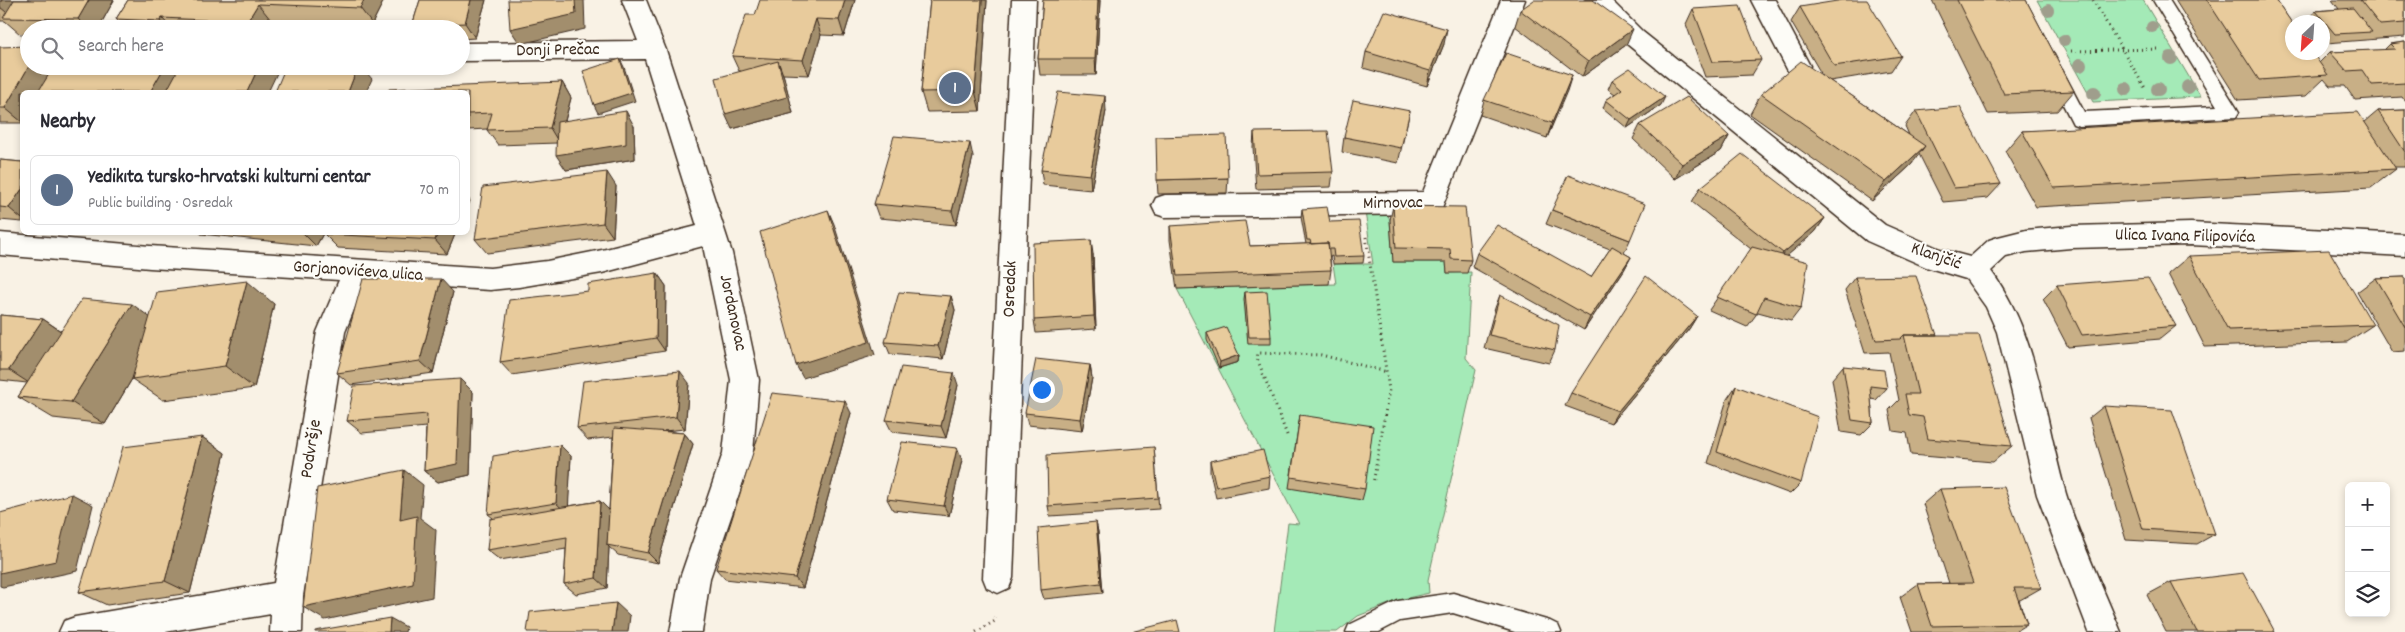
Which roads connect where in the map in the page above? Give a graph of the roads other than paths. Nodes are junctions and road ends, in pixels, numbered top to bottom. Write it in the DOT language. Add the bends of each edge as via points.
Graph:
graph roads {
  1 [pos="634,0"];
  2 [pos="1024,0"];
  3 [pos="1513,0"];
  4 [pos="1597,0"];
  5 [pos="1763,0"];
  6 [pos="2162,0"];
  7 [pos="654,50"];
  8 [pos="470,52"];
  9 [pos="2047,59"];
  10 [pos="1798,66"];
  11 [pos="1165,206"];
  12 [pos="712,232"];
  13 [pos="0,244"];
  14 [pos="2405,245"];
  15 [pos="1975,270"];
  16 [pos="356,271"];
  17 [pos="998,578"];
  18 [pos="288,596"];
  19 [pos="75,632"];
  20 [pos="286,632"];
  21 [pos="686,632"];
  22 [pos="1356,632"];
  23 [pos="1550,632"];
  24 [pos="2105,632"];
  1 -- 7 [label="street, Jordanovac"];
  2 -- 17 [label="street, Osredak"];
  3 -- 11 [label="street, Mirnovac" via="1432,203"];
  4 -- 15 [label="street, Klanjčić" via="1636,38 1876,233 1935,259"];
  5 -- 10 [label="street"];
  6 -- 9 [label="lane" via="2230,112 2079,119"];
  7 -- 8 [label="street, Donji Prečac"];
  7 -- 12 [label="street, Jordanovac"];
  12 -- 16 [label="street, Gorjanovićeva ulica" via="545,274 490,279"];
  12 -- 21 [label="street, Jordanovac" via="746,380 738,453 695,578"];
  13 -- 16 [label="street, Gorjanovićeva ulica"];
  14 -- 15 [label="street, Ulica Ivana Filipovića" via="2192,234 2071,237 2026,241 1998,248"];
  15 -- 24 [label="street, Klanjčić" via="1997,300 2011,332 2052,495"];
  16 -- 18 [label="street, Podvršje" via="331,332"];
  18 -- 19 [label="street"];
  18 -- 20 [label="street, Podvršje"];
  22 -- 23 [label="lane" via="1398,611 1453,603"];
}
